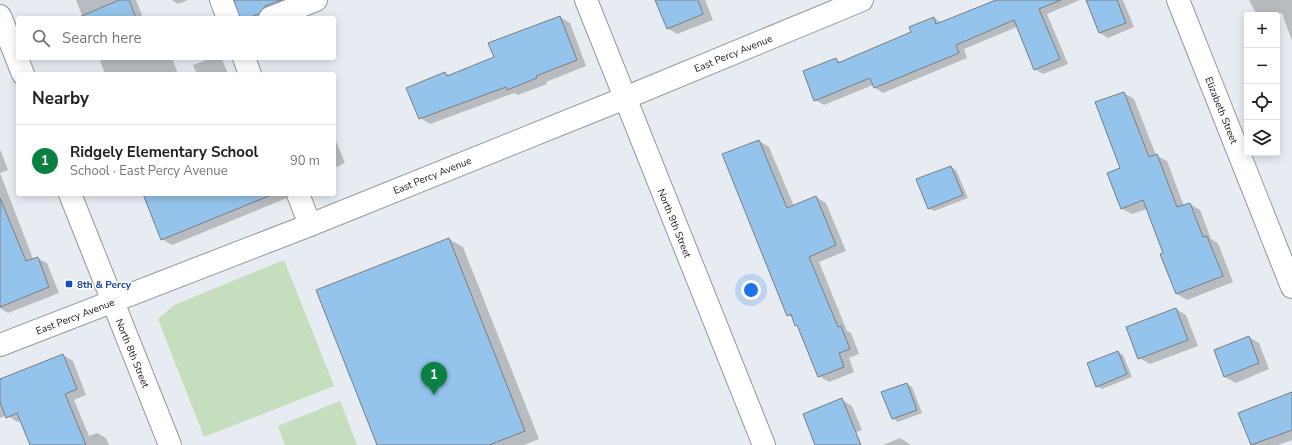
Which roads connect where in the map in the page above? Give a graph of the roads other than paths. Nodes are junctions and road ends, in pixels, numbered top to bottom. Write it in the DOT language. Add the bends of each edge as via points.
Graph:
graph roads {
  1 [pos="221,0"];
  2 [pos="316,0"];
  3 [pos="586,0"];
  4 [pos="862,0"];
  5 [pos="1178,0"];
  6 [pos="0,16"];
  7 [pos="227,16"];
  8 [pos="275,16"];
  9 [pos="16,56"];
  10 [pos="17,60"];
  11 [pos="245,60"];
  12 [pos="22,72"];
  13 [pos="249,72"];
  14 [pos="625,98"];
  15 [pos="71,196"];
  16 [pos="299,196"];
  17 [pos="310,225"];
  18 [pos="1292,287"];
  19 [pos="113,301"];
  20 [pos="0,345"];
  21 [pos="170,445"];
  22 [pos="764,445"];
  1 -- 7 [label="street"];
  2 -- 8 [label="street"];
  3 -- 14 [label="street, North 9th Street"];
  4 -- 14 [label="street, East Percy Avenue"];
  5 -- 18 [label="street, Elizabeth Street"];
  6 -- 9 [label="street"];
  10 -- 12 [label="street"];
  11 -- 13 [label="street"];
  14 -- 17 [label="street, East Percy Avenue"];
  14 -- 22 [label="street, North 9th Street"];
  15 -- 19 [label="street, North 8th Street"];
  16 -- 17 [label="street"];
  17 -- 19 [label="street, East Percy Avenue"];
  19 -- 20 [label="street, East Percy Avenue"];
  19 -- 21 [label="street, North 8th Street"];
}
